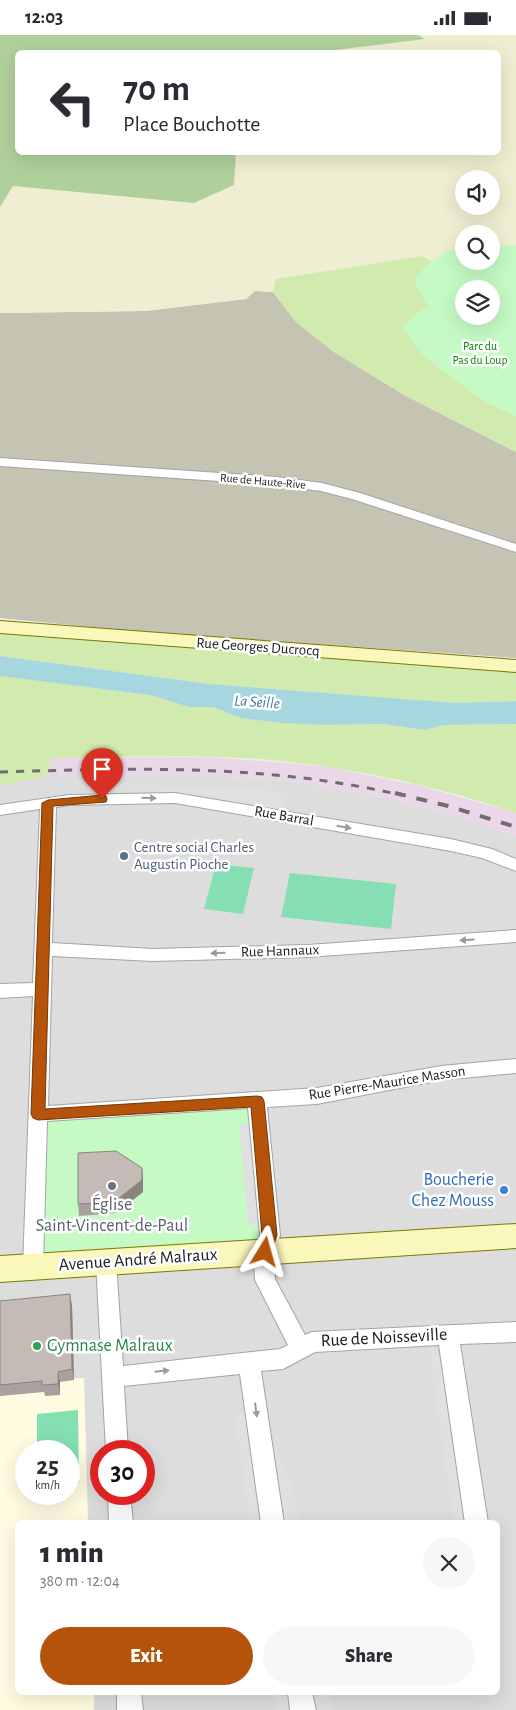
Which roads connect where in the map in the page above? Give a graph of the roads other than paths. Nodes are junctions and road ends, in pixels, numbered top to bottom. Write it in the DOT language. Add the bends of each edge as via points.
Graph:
graph roads {
  1 [pos="0,462"];
  2 [pos="516,548"];
  3 [pos="0,627"];
  4 [pos="516,666"];
  5 [pos="48,803"];
  6 [pos="0,810"];
  7 [pos="516,865"];
  8 [pos="516,936"];
  9 [pos="43,949"];
  10 [pos="42,989"];
  11 [pos="0,991"];
  12 [pos="516,1066"];
  13 [pos="257,1101"];
  14 [pos="38,1114"];
  15 [pos="516,1236"];
  16 [pos="265,1252"];
  17 [pos="106,1262"];
  18 [pos="33,1267"];
  19 [pos="0,1269"];
  20 [pos="516,1332"];
  21 [pos="448,1335"];
  22 [pos="301,1349"];
  23 [pos="249,1362"];
  24 [pos="113,1377"];
  25 [pos="116,1440"];
  26 [pos="120,1505"];
  27 [pos="121,1520"];
  28 [pos="273,1520"];
  29 [pos="477,1520"];
  30 [pos="129,1695"];
  31 [pos="300,1695"];
  32 [pos="130,1710"];
  33 [pos="303,1710"];
  1 -- 2 [label="street, Rue de Haute-Rive" via="304,484 356,496"];
  3 -- 4 [label="street, Rue Georges Ducrocq"];
  5 -- 6 [label="street, Rue Barral"];
  5 -- 7 [label="street, Rue Barral, one-way" via="175,798 451,845 486,853"];
  5 -- 9 [label="street"];
  8 -- 9 [label="street, Rue Hannaux, one-way" via="308,951 160,955"];
  9 -- 10 [label="street"];
  10 -- 11 [label="street"];
  10 -- 14 [label="street"];
  12 -- 13 [label="street, Rue Pierre-Maurice Masson" via="484,1067 317,1095"];
  13 -- 14 [label="street, Rue Pierre-Maurice Masson"];
  13 -- 16 [label="street, Rue de Noisseville" via="270,1235"];
  14 -- 18 [label="street"];
  15 -- 16 [label="street, Avenue André Malraux"];
  16 -- 17 [label="street, Avenue André Malraux"];
  16 -- 22 [label="street, Rue de Noisseville" via="265,1280"];
  17 -- 18 [label="street, Avenue André Malraux"];
  17 -- 24 [label="street"];
  18 -- 19 [label="street, Avenue André Malraux"];
  20 -- 21 [label="street, Rue de Noisseville"];
  21 -- 22 [label="street, Rue de Noisseville" via="312,1342"];
  21 -- 29 [label="street"];
  22 -- 23 [label="street" via="282,1359"];
  24 -- 23 [label="street, one-way"];
  23 -- 28 [label="street, one-way"];
  24 -- 25 [label="street"];
  26 -- 27 [label="street"];
  30 -- 32 [label="street"];
  31 -- 33 [label="street"];
}
